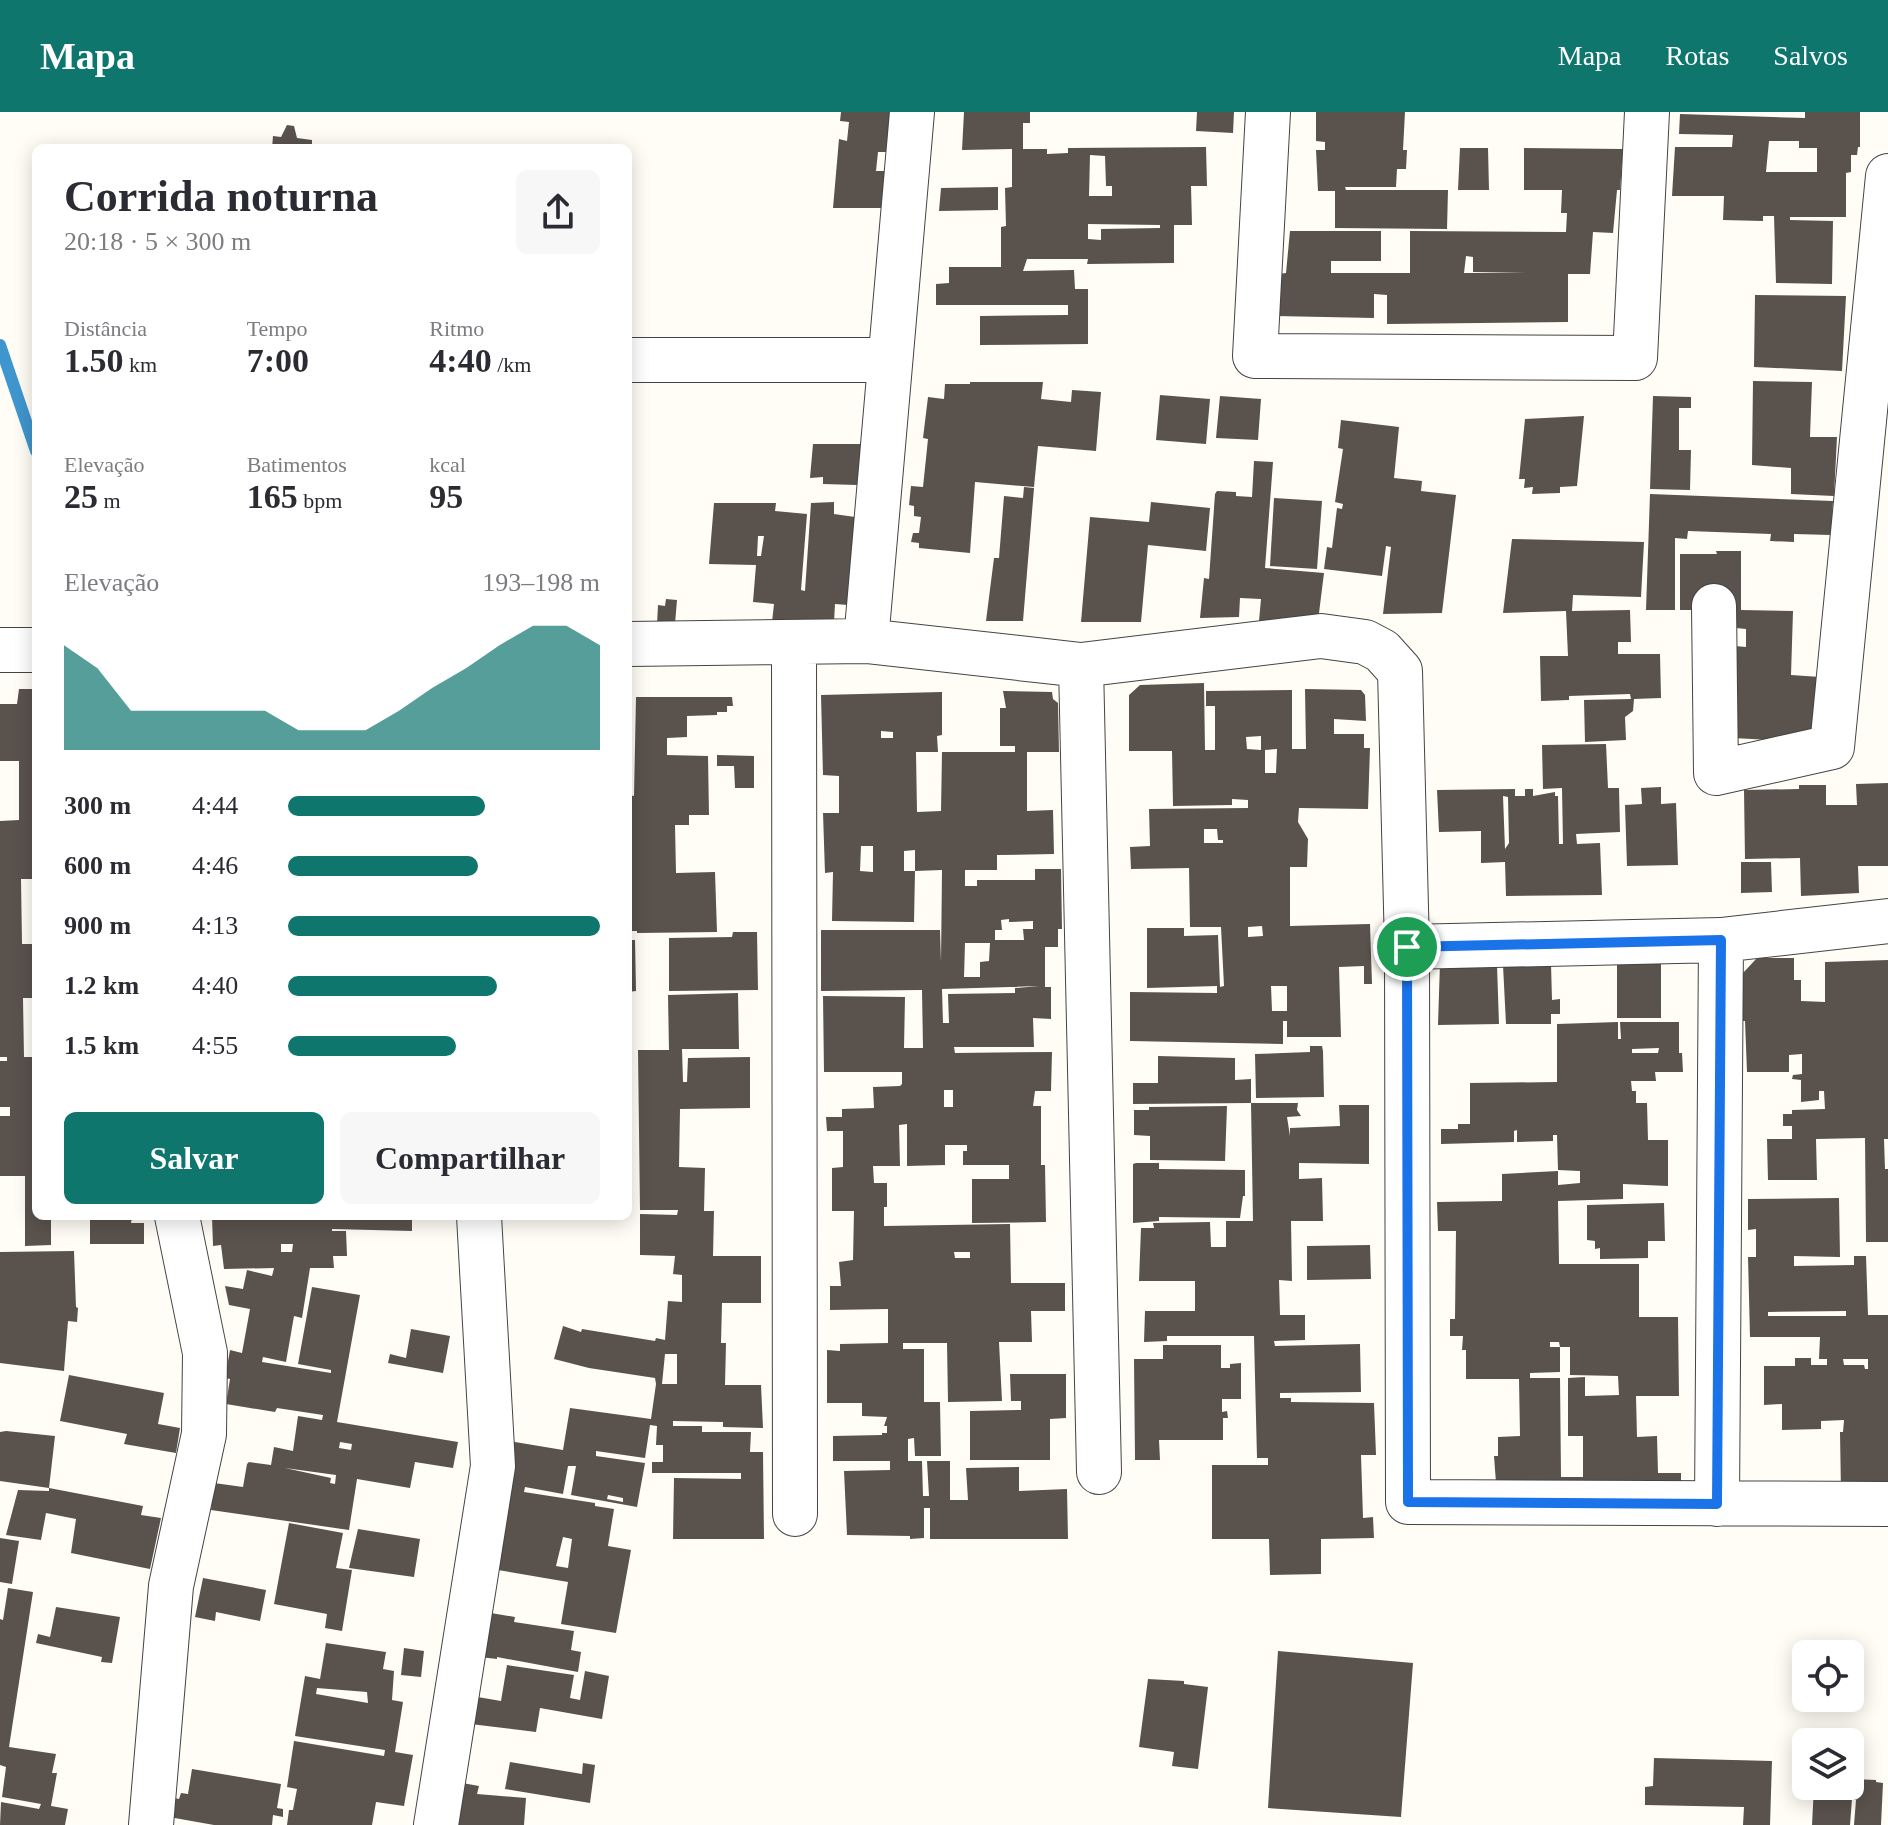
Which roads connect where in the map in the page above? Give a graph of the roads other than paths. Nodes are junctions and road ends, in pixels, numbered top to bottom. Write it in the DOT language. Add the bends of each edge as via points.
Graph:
graph roads {
  1 [pos="912,112"];
  2 [pos="1268,112"];
  3 [pos="1647,112"];
  4 [pos="1888,176"];
  5 [pos="632,360"];
  6 [pos="890,360"];
  7 [pos="1714,606"];
  8 [pos="866,641"];
  9 [pos="794,642"];
  10 [pos="632,644"];
  11 [pos="0,650"];
  12 [pos="32,650"];
  13 [pos="1081,665"];
  14 [pos="1888,921"];
  15 [pos="1721,940"];
  16 [pos="1407,947"];
  17 [pos="178,1220"];
  18 [pos="479,1220"];
  19 [pos="1099,1472"];
  20 [pos="1717,1504"];
  21 [pos="1888,1504"];
  22 [pos="795,1514"];
  23 [pos="151,1825"];
  24 [pos="436,1825"];
  1 -- 6 [label="street"];
  2 -- 3 [label="street" via="1255,356 1619,358 1635,358"];
  4 -- 7 [label="street" via="1832,747 1716,773"];
  5 -- 6 [label="street"];
  6 -- 8 [label="street"];
  8 -- 9 [label="street"];
  8 -- 13 [label="street"];
  9 -- 10 [label="street"];
  9 -- 22 [label="street"];
  11 -- 12 [label="street"];
  13 -- 16 [label="street" via="1321,636 1365,642 1382,651 1400,671"];
  13 -- 19 [label="street"];
  14 -- 15 [label="street"];
  15 -- 16 [label="street"];
  15 -- 20 [label="street"];
  16 -- 20 [label="street" via="1408,1502"];
  17 -- 23 [label="street" via="205,1353 204,1434 171,1586"];
  18 -- 24 [label="street" via="493,1466"];
  20 -- 21 [label="street"];
}
